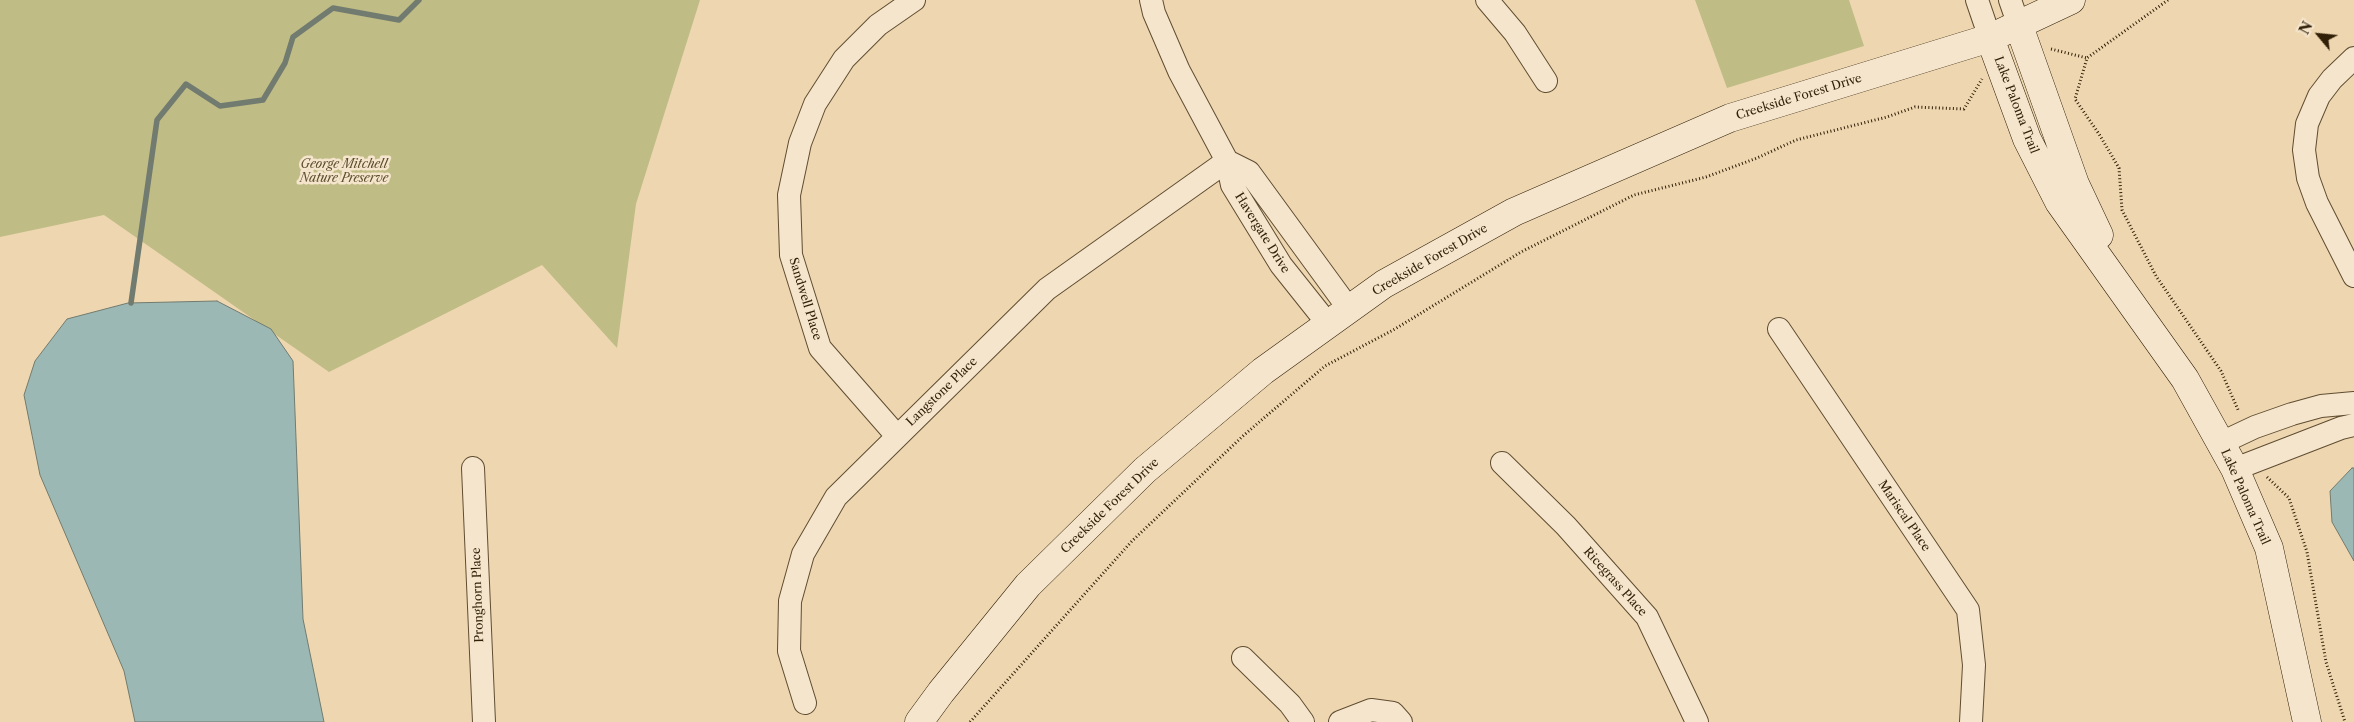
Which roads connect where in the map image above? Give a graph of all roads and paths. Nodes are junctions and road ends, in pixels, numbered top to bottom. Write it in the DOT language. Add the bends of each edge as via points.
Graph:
graph roads {
  1 [pos="914,0"];
  2 [pos="1151,0"];
  3 [pos="1487,0"];
  4 [pos="1976,0"];
  5 [pos="2010,0"];
  6 [pos="2071,0"];
  7 [pos="2168,0"];
  8 [pos="2019,26"];
  9 [pos="1990,38"];
  10 [pos="2028,52"];
  11 [pos="2087,58"];
  12 [pos="2354,58"];
  13 [pos="2000,64"];
  14 [pos="1546,81"];
  15 [pos="1227,160"];
  16 [pos="2354,276"];
  17 [pos="2127,296"];
  18 [pos="1350,309"];
  19 [pos="1328,324"];
  20 [pos="1778,329"];
  21 [pos="2354,402"];
  22 [pos="2354,426"];
  23 [pos="2248,431"];
  24 [pos="897,436"];
  25 [pos="2221,444"];
  26 [pos="1502,463"];
  27 [pos="2247,465"];
  28 [pos="473,468"];
  29 [pos="1243,658"];
  30 [pos="805,703"];
  31 [pos="484,722"];
  32 [pos="919,722"];
  33 [pos="970,722"];
  34 [pos="1303,722"];
  35 [pos="1340,722"];
  36 [pos="1401,722"];
  37 [pos="1697,722"];
  38 [pos="1971,722"];
  39 [pos="2306,722"];
  40 [pos="2345,722"];
  1 -- 24 [label="street, Sandwell Place" via="878,25 844,59 814,104 800,143 790,195 791,255 820,348"];
  2 -- 15 [label="street, Havergate Drive" via="1179,71"];
  3 -- 14 [label="street" via="1515,33"];
  4 -- 9 [label="street"];
  5 -- 8 [label="street"];
  6 -- 8 [label="main road, Creekside Forest Drive"];
  7 -- 11 [label="path"];
  8 -- 9 [label="main road, Creekside Forest Drive"];
  8 -- 10 [label="main road, Lake Paloma Trail"];
  9 -- 13 [label="main road, Lake Paloma Trail"];
  9 -- 18 [label="main road, Creekside Forest Drive" via="1730,118 1630,160 1514,212 1384,284"];
  10 -- 11 [label="path" via="2043,47"];
  10 -- 17 [label="main road, Lake Paloma Trail" via="2075,184"];
  11 -- 23 [label="path" via="2075,99 2100,134 2118,168 2122,210 2156,276 2221,372"];
  12 -- 16 [label="street" via="2319,96 2307,124 2304,150 2316,203"];
  13 -- 17 [label="main road, Lake Paloma Trail" via="2028,139 2059,202"];
  13 -- 33 [label="path" via="1986,71 1964,108 1916,107 1796,140 1706,177 1634,195 1521,252 1395,330 1325,366 1244,435 1132,541"];
  15 -- 18 [label="street, Havergate Drive" via="1249,172"];
  15 -- 19 [label="street, Havergate Drive" via="1232,185 1281,266"];
  15 -- 24 [label="street, Langstone Place" via="1046,289"];
  17 -- 25 [label="main road, Lake Paloma Trail" via="2186,379"];
  18 -- 19 [label="main road, Creekside Forest Drive"];
  19 -- 32 [label="main road, Creekside Forest Drive" via="1263,371 1138,476 1028,585"];
  20 -- 38 [label="street, Mariscal Place" via="1968,610 1974,664"];
  21 -- 23 [label="street" via="2321,406"];
  22 -- 27 [label="street" via="2341,428"];
  23 -- 25 [label="street"];
  24 -- 30 [label="street, Langstone Place" via="836,498 804,554 790,601 788,651"];
  25 -- 27 [label="main road, Lake Paloma Trail"];
  26 -- 37 [label="street, Ricegrass Place" via="1566,526 1647,617"];
  27 -- 39 [label="main road, Lake Paloma Trail" via="2269,548"];
  27 -- 40 [label="path" via="2263,473 2289,498 2307,552 2326,662"];
  28 -- 31 [label="street, Pronghorn Place"];
  29 -- 34 [label="street" via="1290,704"];
  35 -- 36 [label="street" via="1372,710 1393,713"];
}
